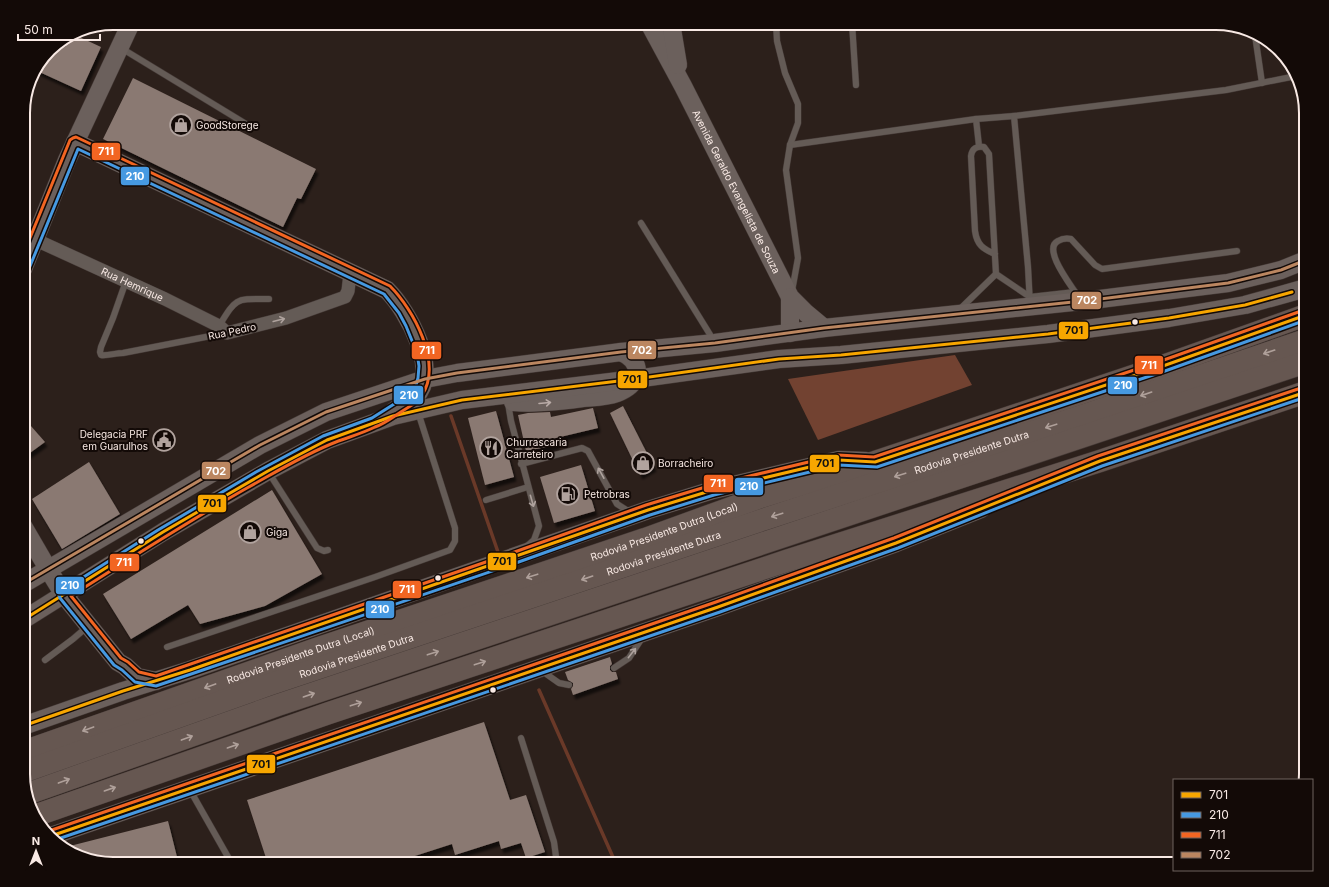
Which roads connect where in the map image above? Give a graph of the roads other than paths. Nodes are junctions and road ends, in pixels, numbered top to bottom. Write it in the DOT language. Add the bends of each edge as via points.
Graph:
graph roads {
  1 [pos="126,30"];
  2 [pos="653,30"];
  3 [pos="672,30"];
  4 [pos="776,30"];
  5 [pos="852,30"];
  6 [pos="1256,41"];
  7 [pos="119,48"];
  8 [pos="1291,77"];
  9 [pos="1262,83"];
  10 [pos="856,85"];
  11 [pos="683,86"];
  12 [pos="1014,116"];
  13 [pos="976,119"];
  14 [pos="251,127"];
  15 [pos="75,142"];
  16 [pos="790,145"];
  17 [pos="979,146"];
  18 [pos="641,223"];
  19 [pos="36,240"];
  20 [pos="1237,252"];
  21 [pos="30,253"];
  22 [pos="995,254"];
  23 [pos="1299,263"];
  24 [pos="350,274"];
  25 [pos="996,274"];
  26 [pos="126,281"];
  27 [pos="1299,290"];
  28 [pos="1078,296"];
  29 [pos="790,297"];
  30 [pos="270,299"];
  31 [pos="1030,301"];
  32 [pos="955,314"];
  33 [pos="1299,317"];
  34 [pos="832,328"];
  35 [pos="223,330"];
  36 [pos="790,333"];
  37 [pos="1299,342"];
  38 [pos="714,343"];
  39 [pos="622,352"];
  40 [pos="841,355"];
  41 [pos="1299,364"];
  42 [pos="424,379"];
  43 [pos="635,379"];
  44 [pos="1299,394"];
  45 [pos="501,398"];
  46 [pos="417,410"];
  47 [pos="380,420"];
  48 [pos="1100,461"];
  49 [pos="875,462"];
  50 [pos="521,464"];
  51 [pos="268,471"];
  52 [pos="528,487"];
  53 [pos="486,500"];
  54 [pos="648,510"];
  55 [pos="30,538"];
  56 [pos="328,550"];
  57 [pos="510,559"];
  58 [pos="48,569"];
  59 [pos="30,580"];
  60 [pos="64,594"];
  61 [pos="30,616"];
  62 [pos="88,626"];
  63 [pos="645,632"];
  64 [pos="167,647"];
  65 [pos="45,660"];
  66 [pos="118,662"];
  67 [pos="614,668"];
  68 [pos="537,670"];
  69 [pos="156,681"];
  70 [pos="569,685"];
  71 [pos="123,691"];
  72 [pos="30,724"];
  73 [pos="521,738"];
  74 [pos="30,750"];
  75 [pos="30,770"];
  76 [pos="190,788"];
  77 [pos="32,792"];
  78 [pos="40,814"];
  79 [pos="56,834"];
  80 [pos="228,857"];
  81 [pos="556,857"];
  1 -- 7 [label="main road"];
  2 -- 11 [label="main road, Avenida Geraldo Evangelista de Souza"];
  3 -- 11 [label="main road, Avenida Geraldo Evangelista de Souza"];
  4 -- 16 [label="lane" via="785,73 798,104 798,123"];
  5 -- 10 [label="lane"];
  6 -- 9 [label="lane"];
  7 -- 14 [label="lane"];
  7 -- 15 [label="main road"];
  8 -- 9 [label="lane"];
  9 -- 12 [label="lane" via="1226,90"];
  11 -- 29 [label="main road, Avenida Geraldo Evangelista de Souza"];
  12 -- 13 [label="lane"];
  12 -- 31 [label="lane"];
  13 -- 16 [label="lane"];
  13 -- 17 [label="lane"];
  15 -- 19 [label="main road"];
  15 -- 24 [label="main road"];
  16 -- 29 [label="lane" via="786,170 798,258"];
  17 -- 22 [label="lane" via="984,147 989,154"];
  17 -- 22 [label="lane" via="971,152 976,240 987,251"];
  18 -- 38 [label="lane"];
  19 -- 21 [label="main road"];
  19 -- 26 [label="street, Rua Hemrique"];
  20 -- 28 [label="lane" via="1102,269 1071,239 1062,239 1053,246 1055,261"];
  22 -- 25 [label="lane"];
  23 -- 28 [label="main road" via="1228,283"];
  35 -- 24 [label="street, Rua Pedro, one-way" via="286,318 345,297"];
  24 -- 42 [label="main road" via="387,290 395,298 413,326 425,370"];
  25 -- 31 [label="lane"];
  25 -- 32 [label="lane"];
  26 -- 35 [label="street, Rua Hemrique"];
  26 -- 35 [label="lane, Rua Pedro" via="100,354 104,356 123,353"];
  27 -- 40 [label="main road" via="1245,305 1169,318 1048,334"];
  28 -- 31 [label="main road"];
  29 -- 34 [label="main road, Avenida Geraldo Evangelista de Souza" via="806,313"];
  29 -- 36 [label="main road, Avenida Geraldo Evangelista de Souza"];
  30 -- 35 [label="lane" via="243,299 235,303 230,308"];
  31 -- 32 [label="main road"];
  32 -- 34 [label="main road"];
  33 -- 49 [label="highway, Rodovia Presidente Dutra (Local)" via="1163,366"];
  34 -- 36 [label="main road"];
  34 -- 40 [label="main road" via="828,344 831,352"];
  36 -- 38 [label="main road"];
  37 -- 75 [label="highway, Rodovia Presidente Dutra, one-way" via="268,685"];
  38 -- 39 [label="main road"];
  39 -- 42 [label="main road"];
  39 -- 43 [label="main road" via="634,361 637,373"];
  40 -- 43 [label="main road" via="779,359"];
  77 -- 41 [label="highway, Rodovia Presidente Dutra, one-way" via="278,705"];
  42 -- 47 [label="main road" via="415,398"];
  42 -- 58 [label="main road" via="326,412 260,445"];
  45 -- 43 [label="main road, one-way" via="540,403 608,395 623,390"];
  44 -- 48 [label="highway"];
  45 -- 46 [label="main road" via="462,400"];
  45 -- 50 [label="lane" via="511,421"];
  46 -- 47 [label="main road"];
  46 -- 64 [label="lane" via="455,528 455,541 450,550"];
  47 -- 51 [label="main road" via="327,440"];
  48 -- 63 [label="main road" via="896,543"];
  78 -- 48 [label="highway, one-way" via="351,706 786,561"];
  49 -- 54 [label="main road" via="839,460 713,490"];
  49 -- 74 [label="highway, Rodovia Presidente Dutra (Local), one-way" via="761,497 645,539 323,646"];
  50 -- 52 [label="lane"];
  54 -- 50 [label="lane, one-way" via="628,511 617,504 588,451 582,448"];
  51 -- 56 [label="lane" via="317,548"];
  51 -- 60 [label="main road"];
  52 -- 53 [label="lane"];
  52 -- 57 [label="lane, one-way" via="539,526 534,540"];
  54 -- 57 [label="main road"];
  55 -- 58 [label="main road"];
  57 -- 69 [label="main road"];
  58 -- 59 [label="main road"];
  58 -- 60 [label="main road"];
  60 -- 61 [label="main road"];
  60 -- 62 [label="main road"];
  62 -- 65 [label="lane"];
  62 -- 66 [label="main road"];
  67 -- 63 [label="lane, one-way" via="629,658"];
  63 -- 68 [label="main road"];
  66 -- 69 [label="main road" via="137,677"];
  66 -- 71 [label="main road" via="124,685"];
  68 -- 70 [label="lane" via="548,674 559,683"];
  68 -- 76 [label="main road"];
  69 -- 71 [label="main road"];
  71 -- 72 [label="main road"];
  73 -- 81 [label="lane" via="554,842"];
  76 -- 79 [label="main road"];
  76 -- 80 [label="lane"];
}
